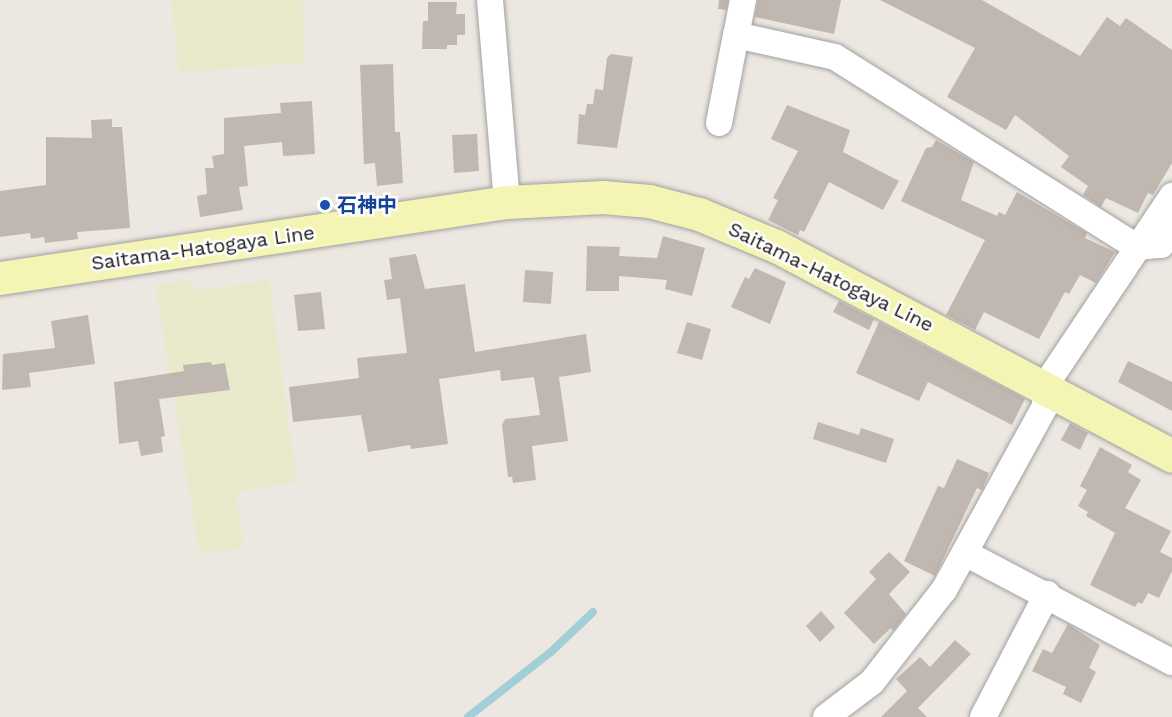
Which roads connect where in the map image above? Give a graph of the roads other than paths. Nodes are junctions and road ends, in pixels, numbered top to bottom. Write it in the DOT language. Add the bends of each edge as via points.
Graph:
graph roads {
  1 [pos="490,0"];
  2 [pos="743,0"];
  3 [pos="736,35"];
  4 [pos="719,123"];
  5 [pos="1172,196"];
  6 [pos="507,202"];
  7 [pos="1172,230"];
  8 [pos="1137,247"];
  9 [pos="0,278"];
  10 [pos="1045,386"];
  11 [pos="1172,456"];
  12 [pos="965,553"];
  13 [pos="1047,594"];
  14 [pos="1172,662"];
  15 [pos="826,717"];
  16 [pos="983,717"];
  1 -- 6 [label="street"];
  2 -- 3 [label="street"];
  3 -- 4 [label="street"];
  3 -- 8 [label="street" via="835,57"];
  5 -- 8 [label="street"];
  6 -- 9 [label="main road, Saitama-Hatogaya Line"];
  6 -- 10 [label="main road, Saitama-Hatogaya Line" via="603,197 649,201 699,214 776,246"];
  7 -- 8 [label="street" via="1161,245"];
  8 -- 10 [label="street"];
  10 -- 11 [label="main road, Saitama-Hatogaya Line"];
  10 -- 12 [label="street" via="1045,406"];
  12 -- 13 [label="street"];
  12 -- 15 [label="street" via="944,590 872,682"];
  13 -- 14 [label="street"];
  13 -- 16 [label="street"];
}
